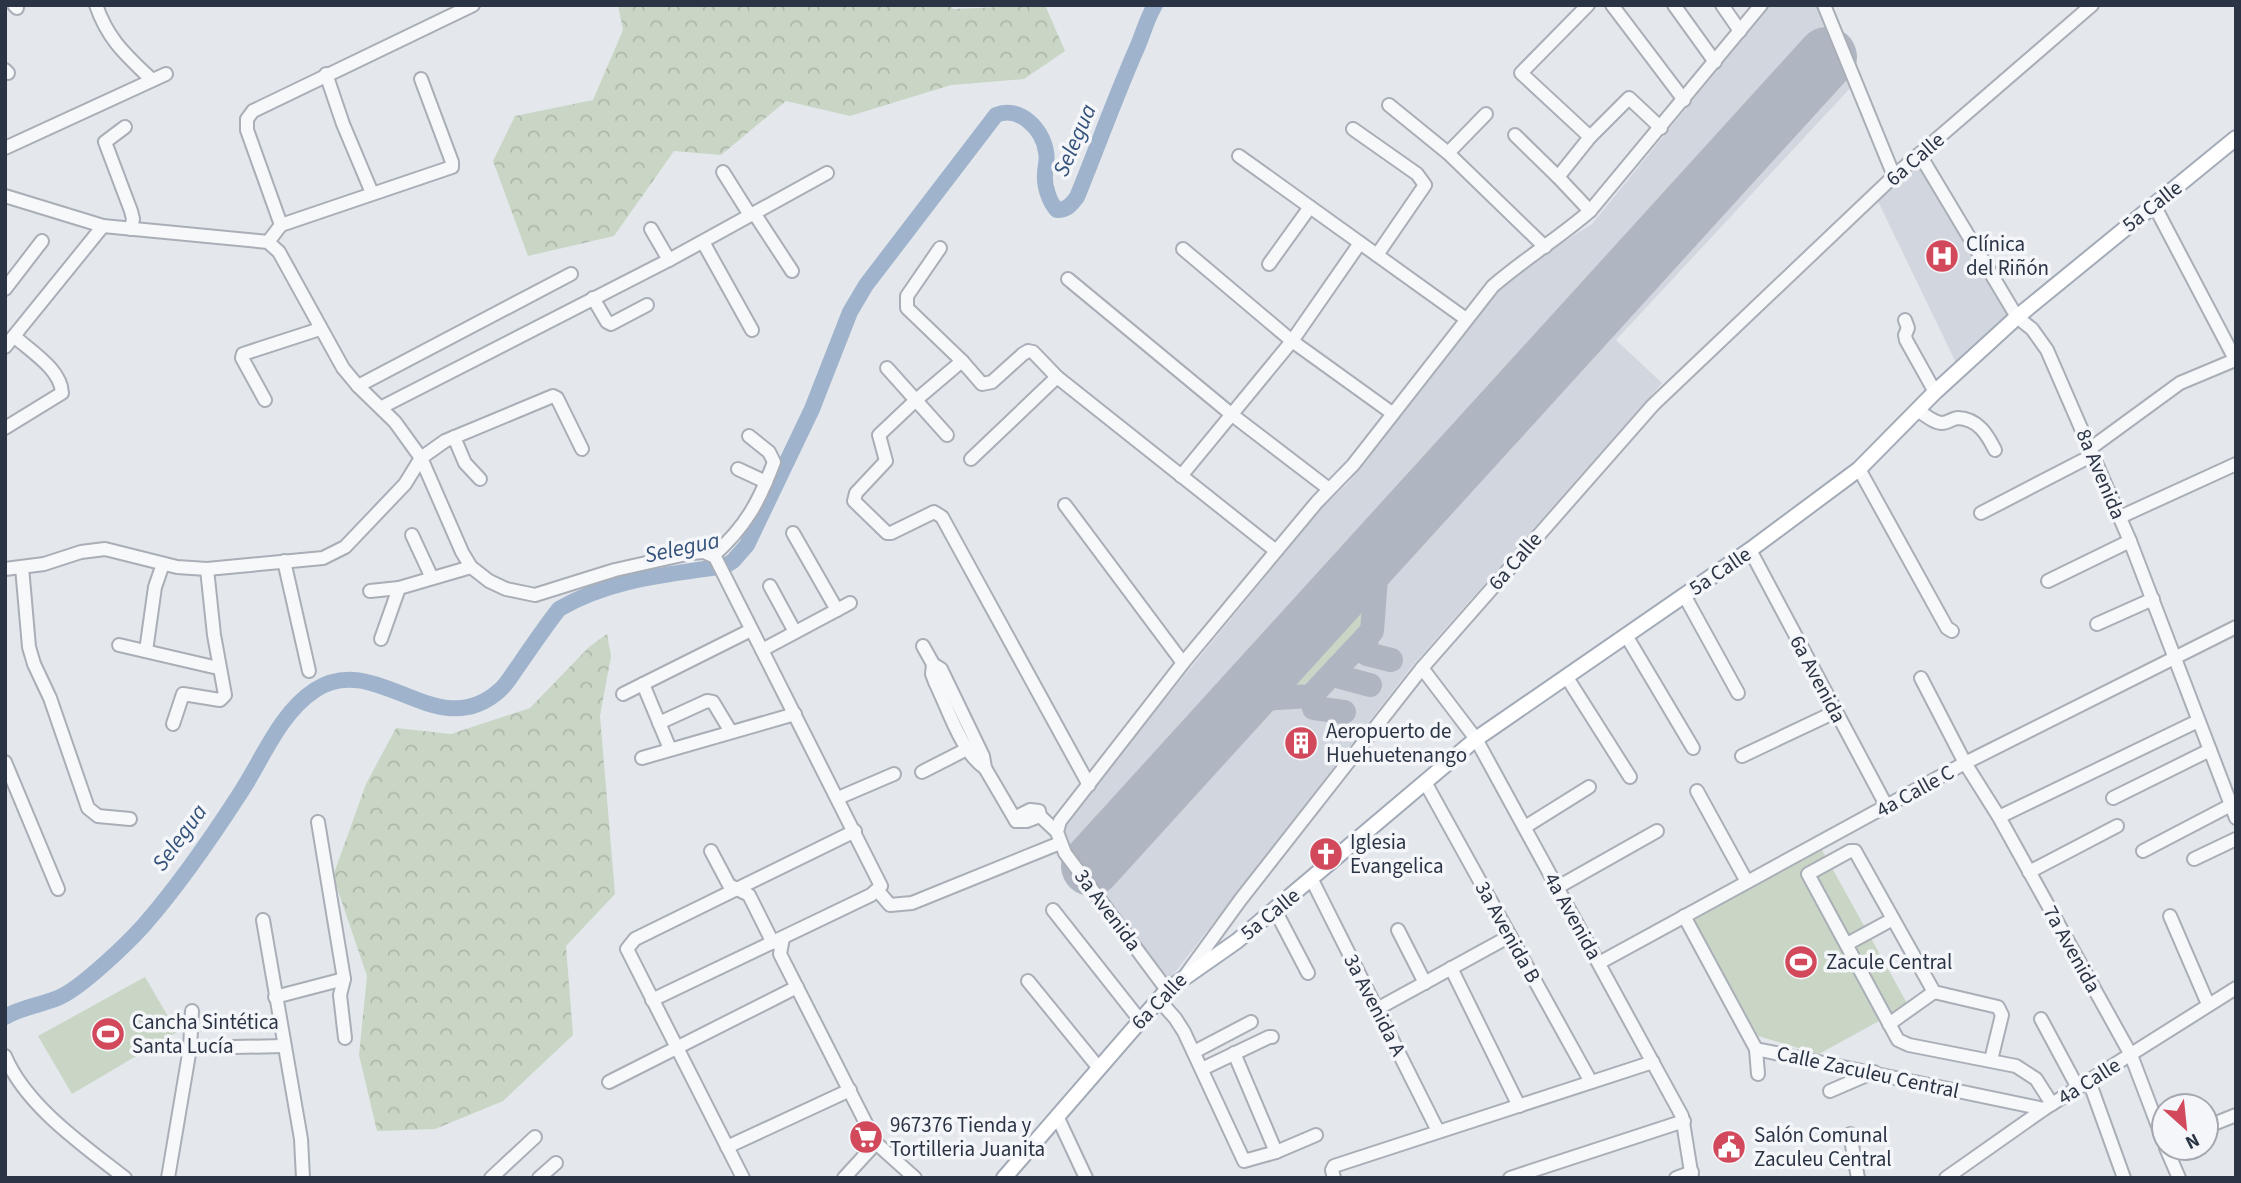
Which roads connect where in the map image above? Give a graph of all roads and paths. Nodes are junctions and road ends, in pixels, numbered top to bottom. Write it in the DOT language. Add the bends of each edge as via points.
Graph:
graph roads {
  1 [pos="96,5"];
  2 [pos="473,5"];
  3 [pos="1588,5"];
  4 [pos="1612,5"];
  5 [pos="1674,5"];
  6 [pos="1722,5"];
  7 [pos="1761,5"];
  8 [pos="1824,5"];
  9 [pos="2071,5"];
  10 [pos="2092,5"];
  11 [pos="2077,20"];
  12 [pos="1740,31"];
  13 [pos="1716,62"];
  14 [pos="166,74"];
  15 [pos="326,74"];
  16 [pos="421,79"];
  17 [pos="152,80"];
  18 [pos="1684,100"];
  19 [pos="1389,104"];
  20 [pos="1486,114"];
  21 [pos="125,127"];
  22 [pos="1661,128"];
  23 [pos="1353,129"];
  24 [pos="1515,135"];
  25 [pos="1590,137"];
  26 [pos="2236,138"];
  27 [pos="5,148"];
  28 [pos="1448,153"];
  29 [pos="1920,155"];
  30 [pos="1239,156"];
  31 [pos="723,172"];
  32 [pos="827,173"];
  33 [pos="1894,176"];
  34 [pos="1558,177"];
  35 [pos="372,193"];
  36 [pos="5,196"];
  37 [pos="2154,205"];
  38 [pos="1310,207"];
  39 [pos="1590,211"];
  40 [pos="752,214"];
  41 [pos="281,225"];
  42 [pos="103,226"];
  43 [pos="131,229"];
  44 [pos="652,229"];
  45 [pos="42,241"];
  46 [pos="268,242"];
  47 [pos="703,242"];
  48 [pos="1360,243"];
  49 [pos="1545,247"];
  50 [pos="940,248"];
  51 [pos="1183,249"];
  52 [pos="1377,255"];
  53 [pos="669,260"];
  54 [pos="1269,264"];
  55 [pos="792,271"];
  56 [pos="571,274"];
  57 [pos="1068,279"];
  58 [pos="6,286"];
  59 [pos="593,298"];
  60 [pos="647,305"];
  61 [pos="2017,317"];
  62 [pos="1466,319"];
  63 [pos="1905,320"];
  64 [pos="320,329"];
  65 [pos="752,330"];
  66 [pos="1292,341"];
  67 [pos="9,342"];
  68 [pos="2235,360"];
  69 [pos="962,361"];
  70 [pos="887,368"];
  71 [pos="1057,377"];
  72 [pos="358,386"];
  73 [pos="1935,392"];
  74 [pos="265,400"];
  75 [pos="916,400"];
  76 [pos="382,407"];
  77 [pos="1917,411"];
  78 [pos="1392,413"];
  79 [pos="1231,414"];
  80 [pos="5,428"];
  81 [pos="947,435"];
  82 [pos="749,436"];
  83 [pos="454,437"];
  84 [pos="582,449"];
  85 [pos="1995,450"];
  86 [pos="2092,451"];
  87 [pos="421,458"];
  88 [pos="971,460"];
  89 [pos="2236,464"];
  90 [pos="738,469"];
  91 [pos="1859,469"];
  92 [pos="1181,476"];
  93 [pos="480,479"];
  94 [pos="766,482"];
  95 [pos="1329,489"];
  96 [pos="1065,505"];
  97 [pos="1981,513"];
  98 [pos="2120,517"];
  99 [pos="793,533"];
  100 [pos="412,535"];
  101 [pos="2130,541"];
  102 [pos="1276,551"];
  103 [pos="1750,551"];
  104 [pos="284,561"];
  105 [pos="718,563"];
  106 [pos="163,564"];
  107 [pos="22,567"];
  108 [pos="471,567"];
  109 [pos="5,569"];
  110 [pos="207,569"];
  111 [pos="432,578"];
  112 [pos="2049,580"];
  113 [pos="770,586"];
  114 [pos="399,588"];
  115 [pos="370,591"];
  116 [pos="1684,595"];
  117 [pos="2153,599"];
  118 [pos="850,603"];
  119 [pos="838,610"];
  120 [pos="2097,624"];
  121 [pos="2236,627"];
  122 [pos="751,630"];
  123 [pos="1952,631"];
  124 [pos="795,632"];
  125 [pos="1627,636"];
  126 [pos="381,639"];
  127 [pos="119,645"];
  128 [pos="923,646"];
  129 [pos="762,650"];
  130 [pos="146,651"];
  131 [pos="2175,657"];
  132 [pos="1182,663"];
  133 [pos="933,664"];
  134 [pos="218,668"];
  135 [pos="1422,668"];
  136 [pos="309,671"];
  137 [pos="1566,676"];
  138 [pos="1921,678"];
  139 [pos="643,684"];
  140 [pos="1738,693"];
  141 [pos="623,694"];
  142 [pos="1835,712"];
  143 [pos="795,714"];
  144 [pos="2198,721"];
  145 [pos="659,723"];
  146 [pos="173,724"];
  147 [pos="731,732"];
  148 [pos="1476,738"];
  149 [pos="1693,748"];
  150 [pos="670,749"];
  151 [pos="967,749"];
  152 [pos="2210,750"];
  153 [pos="1742,756"];
  154 [pos="642,758"];
  155 [pos="5,762"];
  156 [pos="1965,763"];
  157 [pos="985,768"];
  158 [pos="922,772"];
  159 [pos="894,774"];
  160 [pos="1630,777"];
  161 [pos="1425,782"];
  162 [pos="1089,785"];
  163 [pos="2230,785"];
  164 [pos="1589,787"];
  165 [pos="1697,791"];
  166 [pos="838,798"];
  167 [pos="2113,798"];
  168 [pos="1887,807"];
  169 [pos="2233,811"];
  170 [pos="1999,817"];
  171 [pos="130,819"];
  172 [pos="318,822"];
  173 [pos="2117,826"];
  174 [pos="1525,827"];
  175 [pos="855,831"];
  176 [pos="1657,831"];
  177 [pos="1058,834"];
  178 [pos="2236,839"];
  179 [pos="711,851"];
  180 [pos="2143,851"];
  181 [pos="1798,854"];
  182 [pos="2194,859"];
  183 [pos="2029,872"];
  184 [pos="1808,874"];
  185 [pos="1312,880"];
  186 [pos="1747,882"];
  187 [pos="1558,887"];
  188 [pos="58,889"];
  189 [pos="737,889"];
  190 [pos="878,891"];
  191 [pos="1053,910"];
  192 [pos="1275,910"];
  193 [pos="1684,916"];
  194 [pos="2170,916"];
  195 [pos="1893,919"];
  196 [pos="263,920"];
  197 [pos="1398,930"];
  198 [pos="1510,936"];
  199 [pos="778,940"];
  200 [pos="1847,944"];
  201 [pos="1599,963"];
  202 [pos="1451,968"];
  203 [pos="1308,973"];
  204 [pos="1183,978"];
  205 [pos="344,979"];
  206 [pos="1028,981"];
  207 [pos="1425,983"];
  208 [pos="797,987"];
  209 [pos="2236,988"];
  210 [pos="1934,992"];
  211 [pos="1162,994"];
  212 [pos="275,997"];
  213 [pos="652,1000"];
  214 [pos="2208,1004"];
  215 [pos="1377,1009"];
  216 [pos="192,1011"];
  217 [pos="1139,1019"];
  218 [pos="2040,1019"];
  219 [pos="1251,1022"];
  220 [pos="1889,1024"];
  221 [pos="1272,1037"];
  222 [pos="345,1038"];
  223 [pos="284,1046"];
  224 [pos="676,1046"];
  225 [pos="190,1048"];
  226 [pos="1756,1049"];
  227 [pos="1194,1052"];
  228 [pos="1234,1053"];
  229 [pos="2131,1055"];
  230 [pos="5,1056"];
  231 [pos="1991,1060"];
  232 [pos="1653,1062"];
  233 [pos="1098,1068"];
  234 [pos="1202,1069"];
  235 [pos="1874,1072"];
  236 [pos="1758,1074"];
  237 [pos="609,1082"];
  238 [pos="1591,1082"];
  239 [pos="2083,1085"];
  240 [pos="849,1090"];
  241 [pos="1830,1091"];
  242 [pos="2150,1105"];
  243 [pos="1519,1106"];
  244 [pos="2048,1106"];
  245 [pos="1057,1116"];
  246 [pos="1684,1121"];
  247 [pos="1438,1131"];
  248 [pos="1850,1134"];
  249 [pos="1316,1135"];
  250 [pos="536,1138"];
  251 [pos="876,1143"];
  252 [pos="727,1147"];
  253 [pos="1276,1152"];
  254 [pos="556,1163"];
  255 [pos="1692,1175"];
  256 [pos="1329,1176"];
  257 [pos="125,1178"];
  258 [pos="168,1178"];
  259 [pos="303,1178"];
  260 [pos="491,1178"];
  261 [pos="539,1178"];
  262 [pos="743,1178"];
  263 [pos="844,1178"];
  264 [pos="915,1178"];
  265 [pos="1004,1178"];
  266 [pos="1086,1178"];
  267 [pos="1510,1178"];
  268 [pos="1676,1178"];
  269 [pos="1858,1178"];
  270 [pos="1946,1178"];
  271 [pos="2124,1178"];
  1 -- 17 [label="street" via="117,47"];
  2 -- 15 [label="street"];
  3 -- 25 [label="street" via="1521,74"];
  4 -- 18 [label="street"];
  5 -- 13 [label="street"];
  6 -- 12 [label="street"];
  7 -- 12 [label="street"];
  8 -- 33 [label="street"];
  9 -- 11 [label="street"];
  10 -- 11 [label="street, 6a Calle"];
  11 -- 29 [label="street, 6a Calle"];
  12 -- 13 [label="street"];
  13 -- 18 [label="street"];
  14 -- 17 [label="street"];
  15 -- 35 [label="street"];
  15 -- 41 [label="street" via="253,111 247,119 247,131"];
  16 -- 35 [label="street" via="452,167"];
  17 -- 27 [label="street"];
  18 -- 22 [label="street"];
  19 -- 28 [label="street"];
  20 -- 28 [label="street"];
  21 -- 43 [label="street" via="105,142 131,211"];
  22 -- 25 [label="street" via="1629,98"];
  22 -- 39 [label="street"];
  23 -- 52 [label="street" via="1417,174 1425,185"];
  24 -- 34 [label="street"];
  25 -- 34 [label="street"];
  26 -- 37 [label="main road, 5a Calle"];
  28 -- 49 [label="street"];
  29 -- 33 [label="street, 6a Calle"];
  29 -- 61 [label="street, 8a Avenida"];
  30 -- 38 [label="street"];
  31 -- 40 [label="street"];
  32 -- 40 [label="street"];
  33 -- 135 [label="street, 6a Calle" via="1653,405"];
  34 -- 39 [label="street"];
  35 -- 41 [label="street"];
  36 -- 42 [label="street"];
  37 -- 61 [label="main road, 5a Calle"];
  37 -- 68 [label="street"];
  38 -- 48 [label="street"];
  38 -- 54 [label="street"];
  39 -- 49 [label="street"];
  40 -- 47 [label="street"];
  40 -- 55 [label="street"];
  41 -- 46 [label="street"];
  42 -- 43 [label="street"];
  42 -- 67 [label="street"];
  43 -- 46 [label="street"];
  44 -- 53 [label="street"];
  45 -- 58 [label="street"];
  46 -- 64 [label="street" via="279,252"];
  47 -- 53 [label="street"];
  47 -- 65 [label="street"];
  48 -- 52 [label="street"];
  48 -- 66 [label="street"];
  49 -- 62 [label="street" via="1493,286"];
  50 -- 69 [label="street" via="907,296 907,308"];
  51 -- 66 [label="street"];
  52 -- 62 [label="street"];
  53 -- 59 [label="street"];
  56 -- 72 [label="street"];
  57 -- 79 [label="street"];
  59 -- 60 [label="street" via="611,324"];
  59 -- 76 [label="street"];
  61 -- 73 [label="main road, 5a Calle"];
  61 -- 86 [label="street, 8a Avenida" via="2047,350"];
  62 -- 78 [label="street"];
  63 -- 73 [label="street" via="1906,340"];
  64 -- 72 [label="street"];
  64 -- 74 [label="street" via="243,354"];
  66 -- 78 [label="street"];
  66 -- 79 [label="street"];
  67 -- 80 [label="street" via="54,372 62,393"];
  68 -- 86 [label="street" via="2180,383"];
  69 -- 71 [label="street" via="986,384 1028,351"];
  69 -- 75 [label="street"];
  70 -- 75 [label="street"];
  71 -- 88 [label="street"];
  71 -- 92 [label="street"];
  72 -- 76 [label="street"];
  73 -- 77 [label="main road, 5a Calle"];
  75 -- 81 [label="street"];
  75 -- 162 [label="street" via="879,435 886,461 854,501 887,533 934,512 942,517"];
  76 -- 87 [label="street"];
  77 -- 85 [label="street" via="1938,423 1956,418 1975,422"];
  77 -- 91 [label="main road, 5a Calle"];
  78 -- 95 [label="street"];
  79 -- 92 [label="street"];
  79 -- 95 [label="street"];
  82 -- 94 [label="street" via="773,457"];
  83 -- 84 [label="street" via="553,396"];
  83 -- 87 [label="street"];
  83 -- 93 [label="street" via="465,463"];
  86 -- 97 [label="street"];
  86 -- 98 [label="street, 8a Avenida"];
  87 -- 104 [label="street" via="405,484 345,547 323,558"];
  87 -- 108 [label="street"];
  89 -- 98 [label="street"];
  90 -- 94 [label="street"];
  91 -- 103 [label="main road, 5a Calle"];
  91 -- 123 [label="street"];
  92 -- 102 [label="street"];
  94 -- 105 [label="street" via="759,502"];
  95 -- 102 [label="street"];
  96 -- 132 [label="street"];
  98 -- 101 [label="street, 8a Avenida"];
  99 -- 119 [label="street"];
  100 -- 111 [label="street"];
  101 -- 112 [label="street"];
  101 -- 117 [label="street, 8a Avenida"];
  102 -- 132 [label="street"];
  103 -- 116 [label="main road, 5a Calle"];
  103 -- 142 [label="street, 6a Avenida"];
  104 -- 110 [label="street"];
  104 -- 136 [label="street"];
  105 -- 108 [label="street" via="704,551 691,552 536,595 506,589"];
  105 -- 122 [label="street"];
  106 -- 107 [label="street" via="105,549"];
  106 -- 110 [label="street"];
  106 -- 130 [label="street"];
  107 -- 109 [label="street"];
  107 -- 171 [label="street" via="29,647 88,808 98,817"];
  108 -- 111 [label="street"];
  110 -- 134 [label="street"];
  111 -- 114 [label="street"];
  113 -- 124 [label="street"];
  114 -- 115 [label="street"];
  114 -- 126 [label="street"];
  116 -- 125 [label="main road, 5a Calle"];
  116 -- 140 [label="street"];
  117 -- 120 [label="street"];
  117 -- 131 [label="street, 8a Avenida"];
  118 -- 119 [label="street"];
  119 -- 124 [label="street"];
  121 -- 131 [label="street, 4a Calle C"];
  122 -- 129 [label="street"];
  122 -- 139 [label="street"];
  124 -- 129 [label="street"];
  125 -- 137 [label="main road, 5a Calle"];
  125 -- 149 [label="street"];
  127 -- 130 [label="street"];
  128 -- 133 [label="street"];
  129 -- 143 [label="street"];
  130 -- 134 [label="street"];
  131 -- 144 [label="street, 8a Avenida"];
  131 -- 156 [label="street, 4a Calle C"];
  132 -- 162 [label="street"];
  133 -- 151 [label="street" via="935,682"];
  133 -- 157 [label="street" via="941,669"];
  134 -- 146 [label="street" via="223,698 183,694"];
  135 -- 148 [label="street, 4a Avenida"];
  135 -- 204 [label="street, 6a Calle"];
  137 -- 148 [label="main road, 5a Calle"];
  137 -- 160 [label="street"];
  138 -- 156 [label="street, 7a Avenida"];
  139 -- 141 [label="street"];
  139 -- 145 [label="street"];
  142 -- 153 [label="street"];
  142 -- 168 [label="street, 6a Avenida"];
  143 -- 147 [label="street"];
  143 -- 166 [label="street"];
  144 -- 152 [label="street, 8a Avenida"];
  144 -- 170 [label="street"];
  145 -- 147 [label="street" via="707,701 713,702"];
  145 -- 150 [label="street"];
  147 -- 150 [label="street"];
  148 -- 161 [label="main road, 5a Calle"];
  148 -- 174 [label="street, 4a Avenida"];
  150 -- 154 [label="street"];
  151 -- 157 [label="street"];
  151 -- 158 [label="street"];
  152 -- 163 [label="street, 8a Avenida"];
  152 -- 167 [label="street"];
  155 -- 188 [label="street"];
  156 -- 168 [label="street, 4a Calle C"];
  156 -- 170 [label="street, 7a Avenida"];
  157 -- 177 [label="street, 3a Avenida" via="1016,821 1040,816"];
  159 -- 166 [label="street"];
  161 -- 185 [label="main road, 5a Calle"];
  161 -- 198 [label="street, 3a Avenida B"];
  162 -- 177 [label="street" via="1060,821"];
  163 -- 169 [label="street, 8a Avenida"];
  164 -- 174 [label="street"];
  165 -- 186 [label="street"];
  166 -- 175 [label="street"];
  168 -- 181 [label="street, 4a Calle C"];
  169 -- 180 [label="street"];
  170 -- 183 [label="street, 7a Avenida"];
  172 -- 205 [label="street"];
  173 -- 183 [label="street"];
  174 -- 187 [label="street, 4a Avenida"];
  175 -- 189 [label="street"];
  175 -- 190 [label="street" via="880,880"];
  176 -- 187 [label="street"];
  177 -- 190 [label="street" via="912,904 890,905"];
  177 -- 211 [label="street, 3a Avenida"];
  178 -- 182 [label="street"];
  179 -- 189 [label="street" via="729,885"];
  181 -- 184 [label="street"];
  181 -- 186 [label="street, 4a Calle C"];
  183 -- 229 [label="street, 7a Avenida"];
  184 -- 195 [label="street" via="1853,850"];
  184 -- 200 [label="street"];
  185 -- 192 [label="main road, 5a Calle"];
  185 -- 215 [label="street, 3a Avenida A"];
  186 -- 193 [label="street, 4a Calle C"];
  187 -- 201 [label="street, 4a Avenida"];
  189 -- 199 [label="street" via="749,895"];
  189 -- 213 [label="street" via="629,944 627,950"];
  190 -- 199 [label="street"];
  191 -- 217 [label="street"];
  192 -- 203 [label="street"];
  192 -- 204 [label="main road, 5a Calle"];
  193 -- 201 [label="street, 4a Calle C"];
  193 -- 226 [label="street, Calle Zaculeu Central"];
  194 -- 214 [label="street"];
  195 -- 200 [label="street"];
  195 -- 210 [label="street"];
  196 -- 212 [label="street"];
  197 -- 207 [label="street"];
  198 -- 202 [label="street"];
  198 -- 238 [label="street, 3a Avenida B"];
  199 -- 208 [label="street"];
  199 -- 213 [label="street"];
  200 -- 220 [label="street"];
  201 -- 232 [label="street, 4a Avenida"];
  202 -- 207 [label="street"];
  202 -- 243 [label="street"];
  204 -- 211 [label="main road, 6a Calle"];
  205 -- 212 [label="street"];
  205 -- 222 [label="street" via="340,995"];
  206 -- 233 [label="street"];
  207 -- 215 [label="street"];
  208 -- 224 [label="street"];
  208 -- 240 [label="street"];
  209 -- 214 [label="street, 4a Calle"];
  210 -- 220 [label="street"];
  210 -- 231 [label="street" via="1998,1007 2002,1015"];
  211 -- 217 [label="main road, 6a Calle"];
  211 -- 227 [label="street, 3a Avenida"];
  212 -- 223 [label="street"];
  213 -- 224 [label="street"];
  214 -- 229 [label="street, 4a Calle"];
  215 -- 247 [label="street, 3a Avenida A"];
  216 -- 225 [label="street"];
  217 -- 233 [label="main road, 6a Calle"];
  218 -- 239 [label="street"];
  219 -- 227 [label="street"];
  220 -- 231 [label="street" via="1898,1040 1909,1045"];
  221 -- 228 [label="street"];
  223 -- 225 [label="street"];
  223 -- 259 [label="street" via="301,1139"];
  224 -- 237 [label="street"];
  224 -- 252 [label="street"];
  225 -- 258 [label="street"];
  226 -- 235 [label="street, Calle Zaculeu Central"];
  226 -- 236 [label="street"];
  227 -- 234 [label="street, 3a Avenida"];
  228 -- 234 [label="street"];
  228 -- 253 [label="street"];
  229 -- 239 [label="street, 4a Calle"];
  229 -- 242 [label="street, 7a Avenida"];
  230 -- 257 [label="street" via="13,1075 37,1102"];
  231 -- 244 [label="street" via="2016,1066 2036,1079"];
  232 -- 238 [label="street"];
  232 -- 246 [label="street, 4a Avenida"];
  233 -- 245 [label="main road, 6a Calle"];
  234 -- 253 [label="street, 3a Avenida" via="1244,1161"];
  235 -- 241 [label="street"];
  235 -- 244 [label="street, Calle Zaculeu Central"];
  238 -- 243 [label="street"];
  239 -- 244 [label="street, 4a Calle"];
  239 -- 271 [label="street"];
  240 -- 251 [label="street"];
  240 -- 252 [label="street"];
  243 -- 247 [label="street"];
  244 -- 270 [label="street, 4a Calle"];
  245 -- 265 [label="main road, 6a Calle"];
  245 -- 266 [label="street"];
  246 -- 255 [label="street, 4a Avenida"];
  246 -- 267 [label="street"];
  247 -- 256 [label="street" via="1334,1166"];
  248 -- 269 [label="street"];
  249 -- 253 [label="street"];
  250 -- 260 [label="street"];
  251 -- 263 [label="street"];
  251 -- 264 [label="street"];
  252 -- 262 [label="street"];
  254 -- 261 [label="street"];
  255 -- 268 [label="street"];
}
